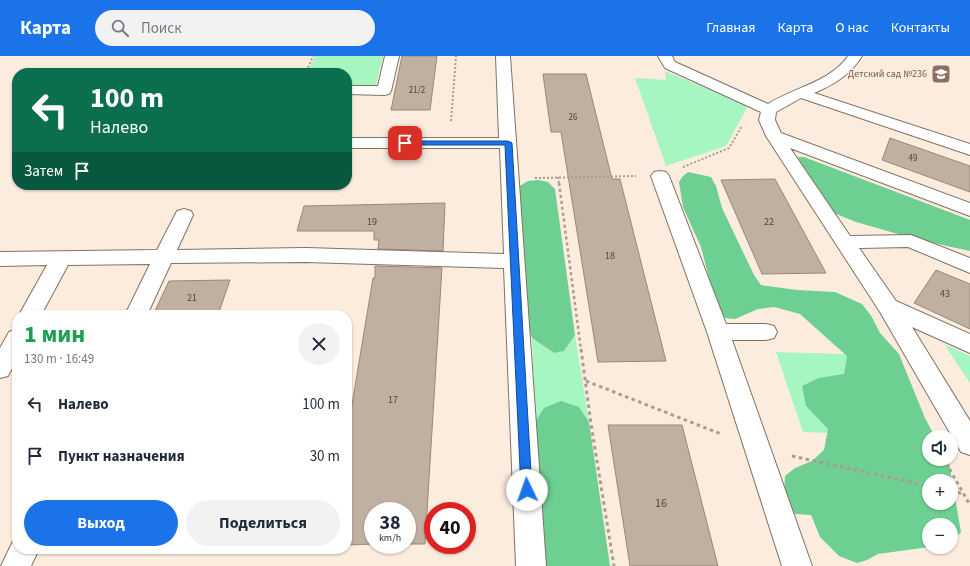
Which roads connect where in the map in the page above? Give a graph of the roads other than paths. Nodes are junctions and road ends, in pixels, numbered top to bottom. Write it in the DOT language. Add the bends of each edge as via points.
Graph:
graph roads {
  1 [pos="392,56"];
  2 [pos="503,56"];
  3 [pos="665,56"];
  4 [pos="855,56"];
  5 [pos="352,90"];
  6 [pos="802,93"];
  7 [pos="769,110"];
  8 [pos="774,136"];
  9 [pos="352,143"];
  10 [pos="508,143"];
  11 [pos="970,150"];
  12 [pos="660,176"];
  13 [pos="970,210"];
  14 [pos="184,215"];
  15 [pos="845,242"];
  16 [pos="164,257"];
  17 [pos="62,258"];
  18 [pos="0,259"];
  19 [pos="514,262"];
  20 [pos="970,266"];
  21 [pos="888,307"];
  22 [pos="33,310"];
  23 [pos="138,310"];
  24 [pos="718,332"];
  25 [pos="766,332"];
  26 [pos="970,344"];
  27 [pos="12,347"];
  28 [pos="0,368"];
  29 [pos="970,444"];
  30 [pos="22,554"];
  31 [pos="16,566"];
  32 [pos="531,566"];
  33 [pos="797,566"];
  1 -- 5 [label="street" via="384,91"];
  2 -- 10 [label="street"];
  3 -- 7 [label="street" via="670,65"];
  4 -- 6 [label="street" via="850,64 827,82"];
  6 -- 7 [label="street"];
  6 -- 11 [label="street"];
  7 -- 8 [label="street" via="768,120"];
  8 -- 13 [label="street"];
  8 -- 15 [label="street"];
  9 -- 10 [label="street"];
  10 -- 19 [label="street"];
  12 -- 24 [label="street"];
  14 -- 16 [label="street"];
  15 -- 20 [label="street" via="911,241"];
  15 -- 21 [label="street"];
  16 -- 17 [label="street"];
  16 -- 19 [label="street" via="306,255"];
  16 -- 23 [label="street"];
  17 -- 18 [label="street"];
  17 -- 22 [label="street"];
  19 -- 32 [label="street"];
  21 -- 26 [label="street"];
  21 -- 29 [label="street"];
  24 -- 25 [label="street"];
  24 -- 33 [label="street"];
  27 -- 28 [label="street"];
  30 -- 31 [label="street"];
}
